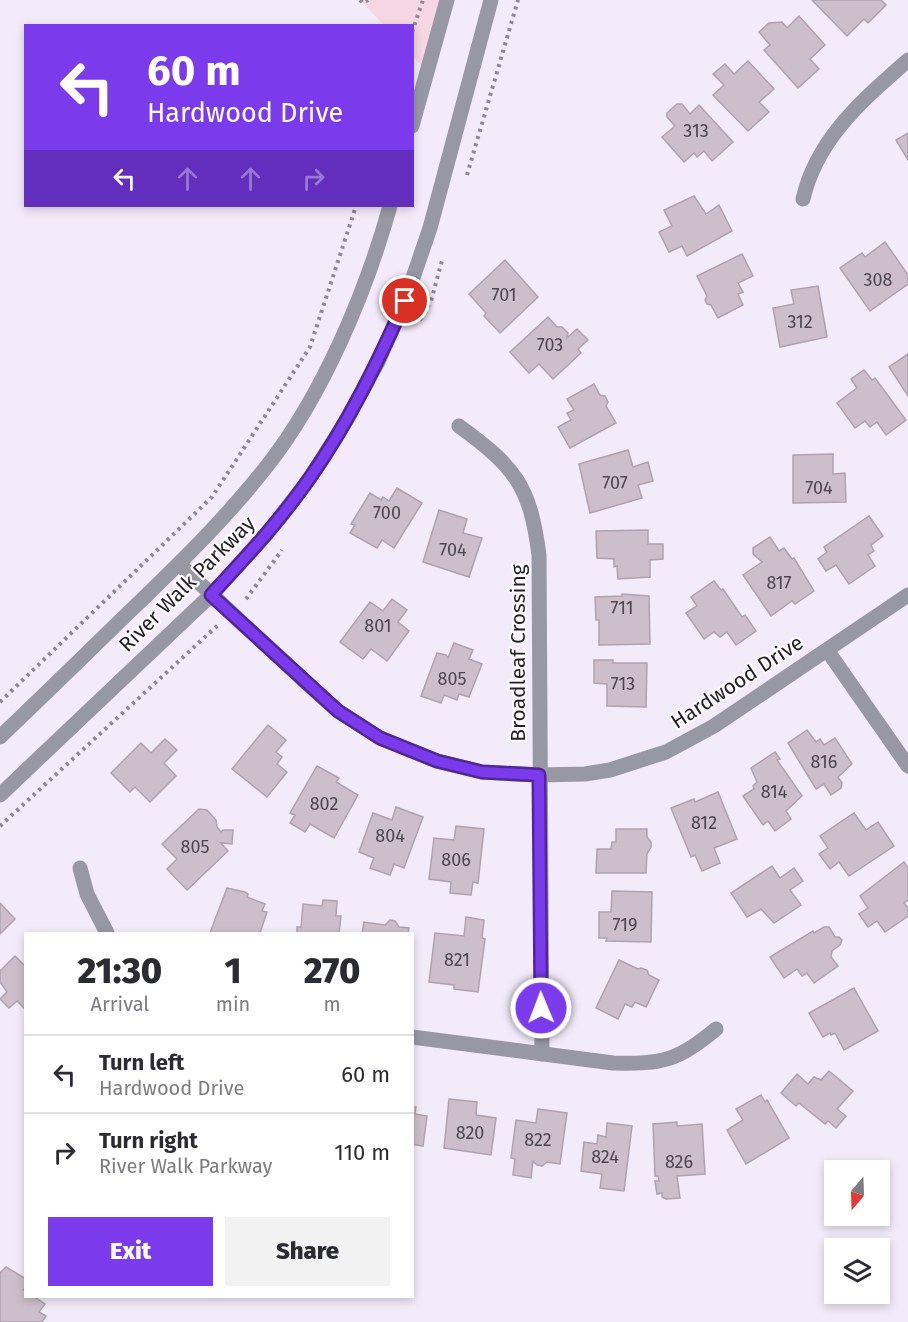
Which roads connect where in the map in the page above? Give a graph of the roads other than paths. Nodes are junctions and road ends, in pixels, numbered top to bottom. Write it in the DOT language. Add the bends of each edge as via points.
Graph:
graph roads {
  1 [pos="447,0"];
  2 [pos="491,0"];
  3 [pos="908,60"];
  4 [pos="414,119"];
  5 [pos="803,199"];
  6 [pos="390,207"];
  7 [pos="459,426"];
  8 [pos="180,564"];
  9 [pos="211,595"];
  10 [pos="908,595"];
  11 [pos="827,650"];
  12 [pos="0,737"];
  13 [pos="908,766"];
  14 [pos="539,775"];
  15 [pos="0,795"];
  16 [pos="80,868"];
  17 [pos="106,932"];
  18 [pos="716,1029"];
  19 [pos="414,1037"];
  20 [pos="542,1054"];
  1 -- 4 [label="street"];
  2 -- 9 [label="street, River Walk Parkway" via="429,228 405,301 378,362 310,478 266,535"];
  3 -- 5 [label="street" via="856,106 829,139 815,163"];
  6 -- 8 [label="street, River Walk Parkway" via="354,311 300,418 268,465"];
  7 -- 14 [label="street, Broadleaf Crossing" via="491,449 512,471 535,521 539,555"];
  8 -- 9 [label="street, Hardwood Drive"];
  8 -- 12 [label="street, River Walk Parkway"];
  9 -- 14 [label="street, Hardwood Drive" via="338,711 380,738 437,761 482,772"];
  9 -- 15 [label="street, River Walk Parkway"];
  10 -- 11 [label="street, Hardwood Drive"];
  11 -- 13 [label="street"];
  11 -- 14 [label="street, Hardwood Drive" via="714,726 666,752 610,770"];
  14 -- 20 [label="street, Broadleaf Crossing"];
  16 -- 17 [label="street" via="87,894"];
  18 -- 20 [label="street" via="694,1048 669,1060 644,1064"];
  19 -- 20 [label="street"];
}
